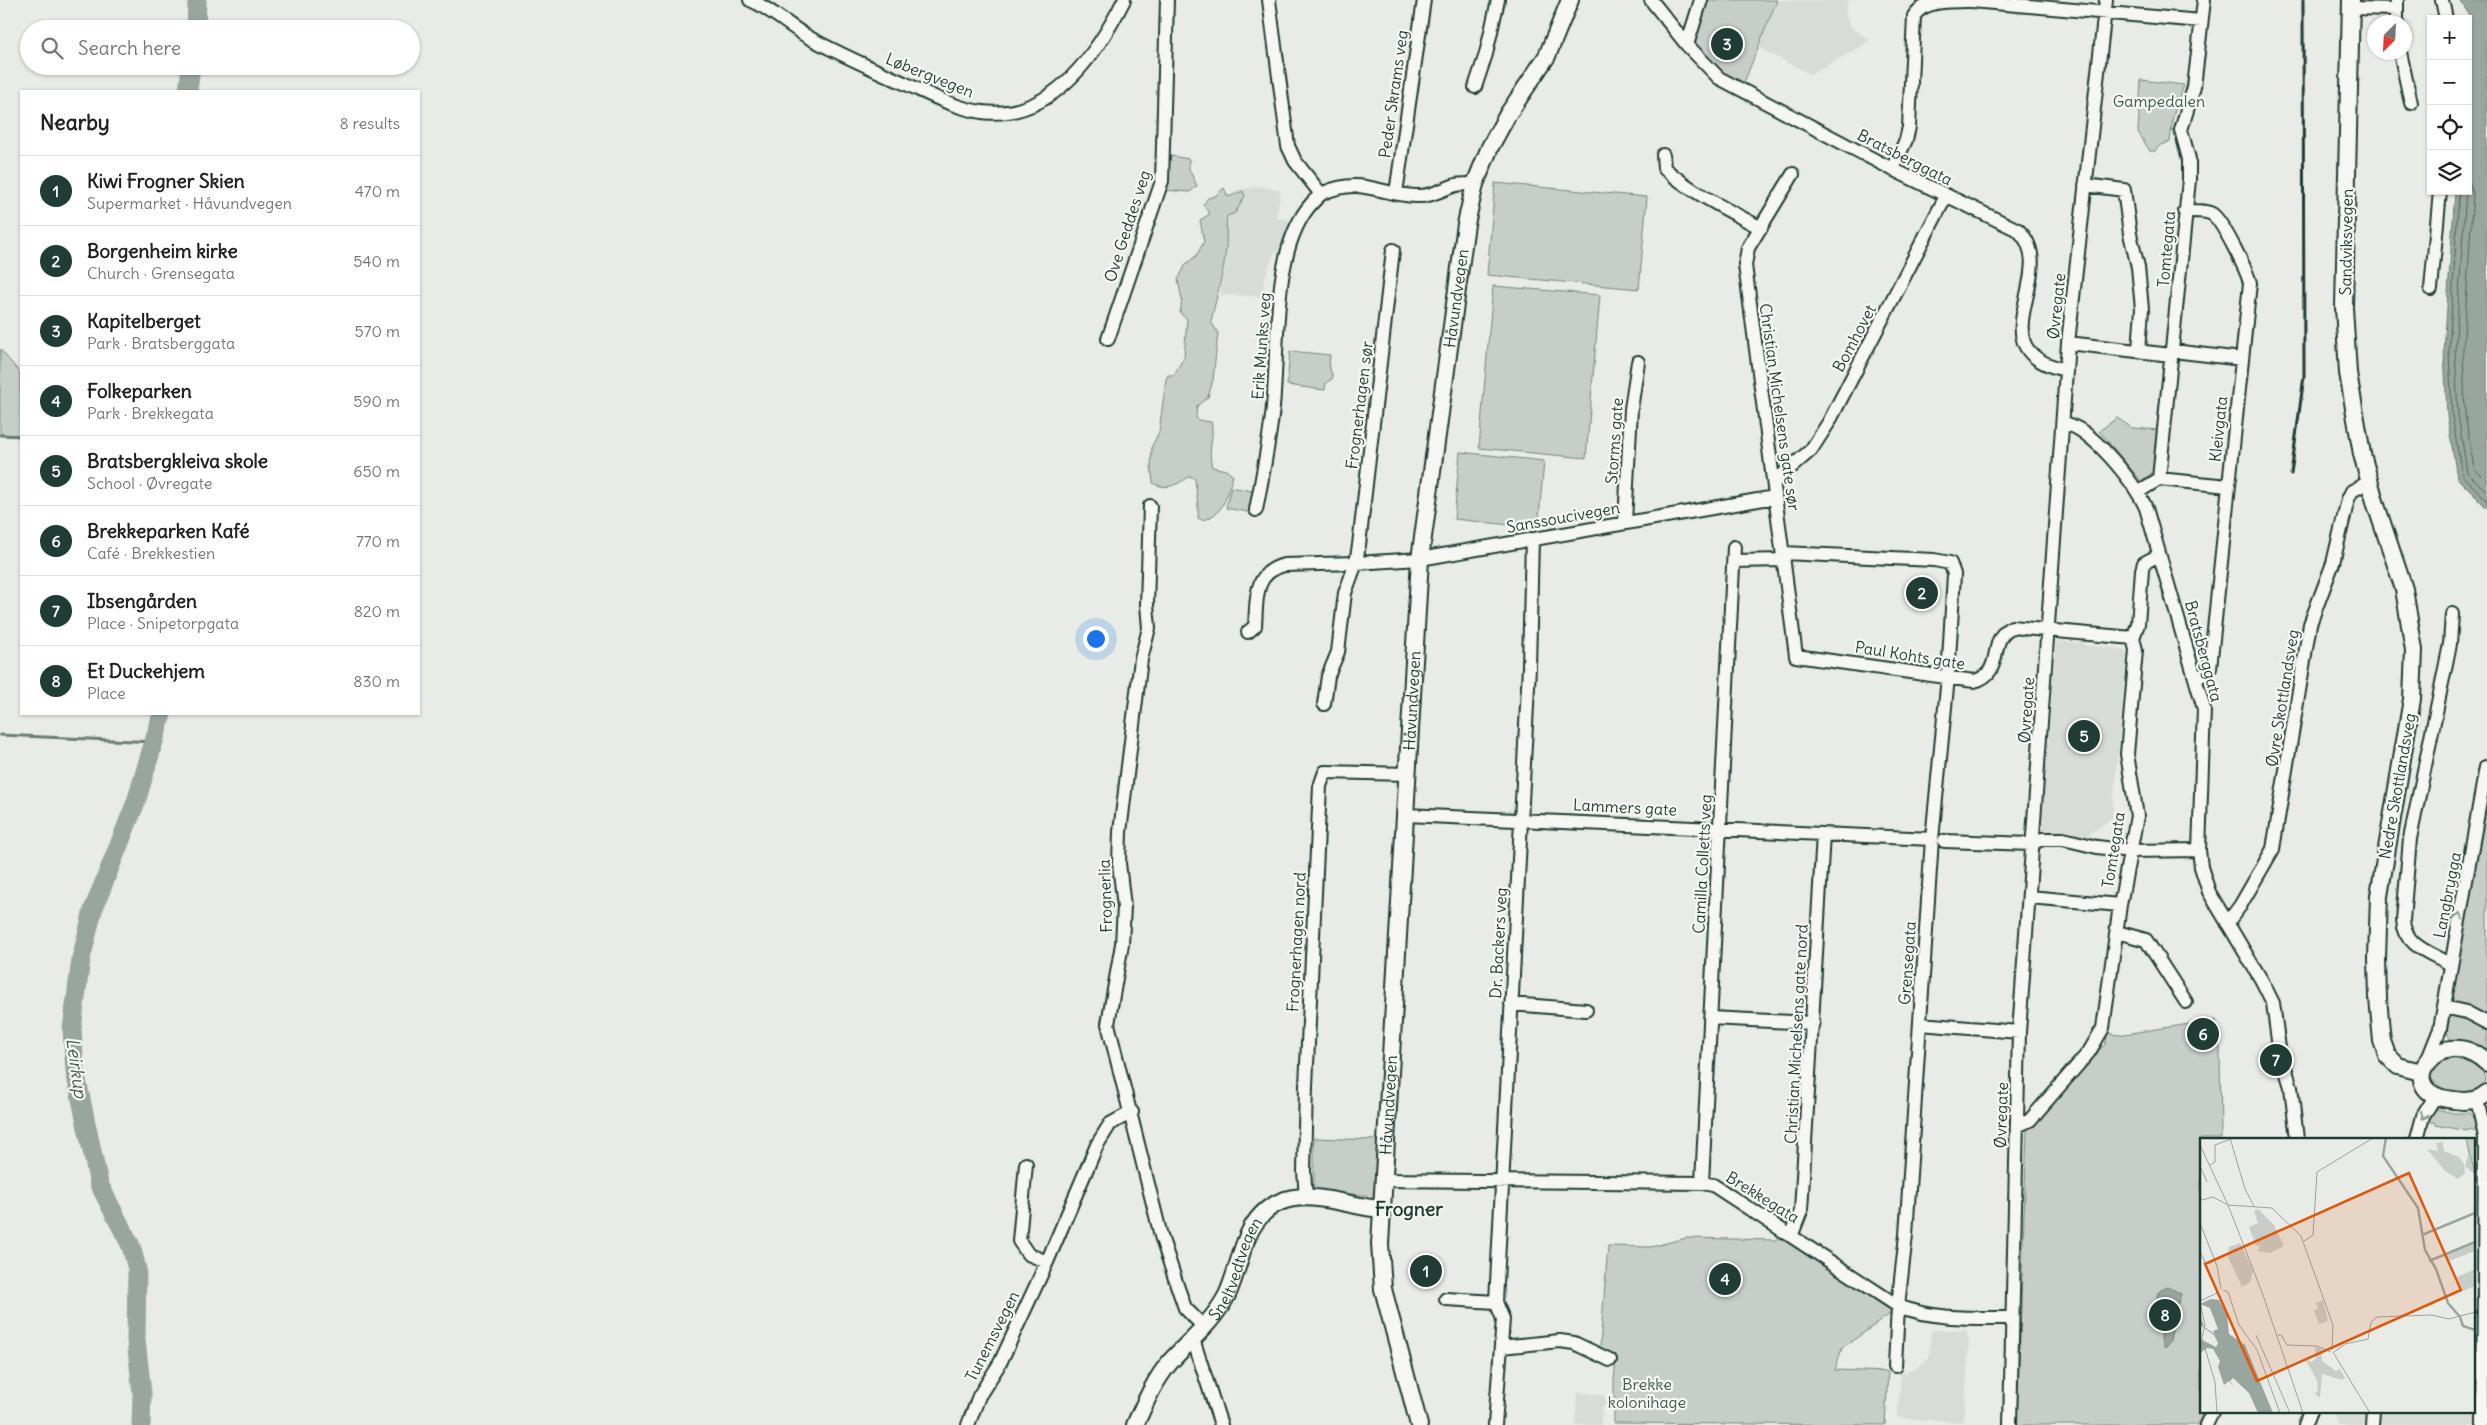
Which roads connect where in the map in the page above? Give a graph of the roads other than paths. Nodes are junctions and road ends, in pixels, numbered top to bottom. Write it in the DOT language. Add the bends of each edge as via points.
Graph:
graph roads {
  1 [pos="750,0"];
  2 [pos="1124,0"];
  3 [pos="1166,0"];
  4 [pos="1268,0"];
  5 [pos="1424,0"];
  6 [pos="1498,0"];
  7 [pos="1570,0"];
  8 [pos="1651,0"];
  9 [pos="1701,0"];
  10 [pos="2204,0"];
  11 [pos="2442,0"];
  12 [pos="1989,1"];
  13 [pos="2351,4"];
  14 [pos="2396,4"];
  15 [pos="2105,6"];
  16 [pos="2445,15"];
  17 [pos="2201,21"];
  18 [pos="1687,45"];
  19 [pos="2402,60"];
  20 [pos="1475,87"];
  21 [pos="2411,103"];
  22 [pos="1663,155"];
  23 [pos="1892,169"];
  24 [pos="1793,174"];
  25 [pos="1475,184"];
  26 [pos="2085,185"];
  27 [pos="1396,193"];
  28 [pos="1321,194"];
  29 [pos="2440,195"];
  30 [pos="1946,196"];
  31 [pos="2185,210"];
  32 [pos="1761,228"];
  33 [pos="1393,250"];
  34 [pos="2431,289"];
  35 [pos="1108,340"];
  36 [pos="2068,343"];
  37 [pos="2139,350"];
  38 [pos="2172,353"];
  39 [pos="2242,359"];
  40 [pos="1638,362"];
  41 [pos="2066,370"];
  42 [pos="2062,423"];
  43 [pos="2159,479"];
  44 [pos="1774,482"];
  45 [pos="2369,482"];
  46 [pos="2228,486"];
  47 [pos="2138,492"];
  48 [pos="1775,498"];
  49 [pos="1150,506"];
  50 [pos="1256,510"];
  51 [pos="1626,522"];
  52 [pos="1532,539"];
  53 [pos="1734,547"];
  54 [pos="2159,555"];
  55 [pos="1783,557"];
  56 [pos="1420,559"];
  57 [pos="1734,561"];
  58 [pos="1356,564"];
  59 [pos="2452,614"];
  60 [pos="2048,630"];
  61 [pos="1248,632"];
  62 [pos="2133,638"];
  63 [pos="1796,656"];
  64 [pos="1948,677"];
  65 [pos="2196,678"];
  66 [pos="1324,704"];
  67 [pos="2486,768"];
  68 [pos="1408,774"];
  69 [pos="1406,815"];
  70 [pos="1520,818"];
  71 [pos="1720,828"];
  72 [pos="1823,834"];
  73 [pos="1938,840"];
  74 [pos="2032,844"];
  75 [pos="2199,850"];
  76 [pos="2131,851"];
  77 [pos="2029,897"];
  78 [pos="2120,905"];
  79 [pos="2227,923"];
  80 [pos="2117,932"];
  81 [pos="2450,964"];
  82 [pos="2186,1002"];
  83 [pos="1511,1004"];
  84 [pos="2444,1007"];
  85 [pos="1586,1010"];
  86 [pos="1710,1018"];
  87 [pos="1813,1022"];
  88 [pos="2487,1023"];
  89 [pos="1920,1024"];
  90 [pos="2440,1029"];
  91 [pos="2019,1032"];
  92 [pos="2453,1050"];
  93 [pos="2487,1063"];
  94 [pos="2425,1065"];
  95 [pos="2436,1095"];
  96 [pos="2482,1096"];
  97 [pos="1132,1112"];
  98 [pos="2017,1126"];
  99 [pos="2297,1138"];
  100 [pos="2417,1138"];
  101 [pos="1026,1164"];
  102 [pos="1384,1180"];
  103 [pos="1502,1181"];
  104 [pos="1702,1183"];
  105 [pos="1306,1198"];
  106 [pos="2486,1205"];
  107 [pos="1381,1209"];
  108 [pos="1792,1234"];
  109 [pos="1047,1262"];
  110 [pos="1446,1299"];
  111 [pos="1496,1302"];
  112 [pos="1898,1306"];
  113 [pos="2012,1318"];
  114 [pos="2482,1332"];
  115 [pos="1199,1333"];
  116 [pos="1501,1347"];
  117 [pos="1610,1360"];
  118 [pos="1895,1366"];
  119 [pos="2212,1412"];
  120 [pos="2310,1412"];
  121 [pos="2373,1412"];
  122 [pos="968,1425"];
  123 [pos="1135,1425"];
  124 [pos="1221,1425"];
  125 [pos="1419,1425"];
  126 [pos="1495,1425"];
  127 [pos="2010,1425"];
  128 [pos="2206,1425"];
  129 [pos="2305,1425"];
  130 [pos="2372,1425"];
  131 [pos="2483,1425"];
  1 -- 2 [label="street, Løbergvegen" via="831,50 954,105 994,113 1027,108 1064,83 1103,38"];
  3 -- 35 [label="street, Ove Geddes veg" via="1162,181"];
  4 -- 28 [label="street" via="1288,146 1294,161"];
  5 -- 27 [label="street, Peder Skrams veg"];
  6 -- 20 [label="street"];
  7 -- 25 [label="main road, Håvundvegen" via="1553,43 1499,128"];
  8 -- 18 [label="street, Bratsberggata"];
  9 -- 18 [label="street"];
  10 -- 17 [label="street, Tomtegata"];
  11 -- 16 [label="street"];
  12 -- 15 [label="street"];
  12 -- 23 [label="street" via="1928,3 1921,6 1914,16 1909,126"];
  13 -- 14 [label="street"];
  13 -- 45 [label="main road, Sandviksvegen" via="2345,331 2353,409"];
  15 -- 17 [label="street"];
  15 -- 26 [label="street, Øvregate"];
  17 -- 31 [label="street, Tomtegata" via="2194,87 2181,130 2190,166"];
  18 -- 23 [label="street, Bratsberggata" via="1712,72 1737,89"];
  19 -- 21 [label="street"];
  22 -- 32 [label="street" via="1664,168 1673,176 1695,192"];
  23 -- 30 [label="street, Bratsberggata"];
  24 -- 32 [label="street, Christian Michelsens gate sør"];
  25 -- 27 [label="street, Erik Munks veg" via="1457,185 1430,195"];
  25 -- 56 [label="main road, Håvundvegen" via="1466,224"];
  26 -- 36 [label="street, Øvregate"];
  26 -- 37 [label="street, Tomtegata" via="2124,190 2142,309"];
  27 -- 28 [label="street, Erik Munks veg" via="1345,185"];
  28 -- 50 [label="street, Erik Munks veg" via="1304,212 1285,263 1272,417"];
  29 -- 34 [label="street"];
  30 -- 41 [label="street, Bratsberggata" via="2022,233 2031,258 2022,328 2024,344 2030,355 2042,364"];
  30 -- 44 [label="street, Bomhovet" via="1829,422 1811,450"];
  31 -- 38 [label="street, Tomtegata"];
  31 -- 39 [label="street, Kleivgata" via="2213,214 2248,272 2250,283"];
  32 -- 44 [label="street, Christian Michelsens gate sør" via="1748,248 1744,265"];
  33 -- 58 [label="street, Frognerhagen sør"];
  36 -- 37 [label="street"];
  36 -- 41 [label="street, Øvregate"];
  37 -- 38 [label="street"];
  38 -- 39 [label="street"];
  38 -- 43 [label="street, Tomtegata"];
  39 -- 46 [label="street, Kleivgata"];
  40 -- 51 [label="street, Storms gate"];
  41 -- 42 [label="street, Øvregate"];
  42 -- 47 [label="street, Bratsberggata" via="2089,435"];
  42 -- 60 [label="street, Øvregate"];
  43 -- 46 [label="street"];
  43 -- 47 [label="street"];
  44 -- 48 [label="street, Christian Michelsens gate sør"];
  45 -- 79 [label="street, Øvre Skottlandsveg" via="2352,491 2348,499 2333,563 2310,624 2273,849"];
  45 -- 94 [label="main road, Nedre Skottlandsveg" via="2404,589 2414,650 2412,699 2379,896 2380,1030 2384,1048 2392,1060 2405,1069"];
  46 -- 65 [label="street, Kleivgata" via="2210,668"];
  47 -- 54 [label="street, Bratsberggata" via="2146,508"];
  48 -- 51 [label="street, Sanssoucivegen"];
  48 -- 55 [label="street, Christian Michelsens gate sør"];
  49 -- 97 [label="street, Frognerlia" via="1149,628 1141,660 1120,832 1119,863 1124,907 1122,944 1108,1024"];
  51 -- 52 [label="street, Sanssoucivegen"];
  52 -- 56 [label="street, Sanssoucivegen"];
  52 -- 70 [label="street, Dr. Backers veg" via="1529,667"];
  53 -- 57 [label="street, Camilla Colletts veg"];
  54 -- 62 [label="street, Tomtegata" via="2144,563 2138,624"];
  54 -- 65 [label="street, Bratsberggata"];
  55 -- 57 [label="street"];
  55 -- 63 [label="street, Christian Michelsens gate sør"];
  55 -- 64 [label="street, Grensegata" via="1950,563 1954,574"];
  56 -- 58 [label="street, Sanssoucivegen"];
  56 -- 68 [label="main road, Håvundvegen"];
  57 -- 71 [label="street, Camilla Colletts veg"];
  58 -- 61 [label="street, Sanssoucivegen" via="1273,568 1258,587 1255,626"];
  58 -- 66 [label="street" via="1345,593 1338,652 1328,676"];
  59 -- 81 [label="street" via="2450,644 2410,839 2403,920 2409,940"];
  60 -- 62 [label="street, Paul Kohts gate"];
  60 -- 64 [label="street, Paul Kohts gate" via="2012,627 2000,636 1991,671 1984,679 1974,681"];
  60 -- 74 [label="street, Øvregate"];
  62 -- 76 [label="street, Tomtegata" via="2136,650 2128,765 2137,816"];
  63 -- 64 [label="street, Paul Kohts gate"];
  64 -- 73 [label="street, Grensegata"];
  65 -- 75 [label="street, Bratsberggata" via="2205,718"];
  81 -- 67 [label="street, Langbrygga, one-way"];
  68 -- 69 [label="main road, Håvundvegen"];
  68 -- 105 [label="street, Frognerhagen nord" via="1324,772 1320,786 1306,1095"];
  69 -- 70 [label="street, Lammers gate"];
  69 -- 102 [label="main road, Håvundvegen"];
  70 -- 71 [label="street, Lammers gate"];
  70 -- 83 [label="street, Dr. Backers veg"];
  71 -- 72 [label="street, Lammers gate"];
  71 -- 86 [label="street, Camilla Colletts veg"];
  72 -- 73 [label="street, Lammers gate"];
  72 -- 87 [label="street, Christian Michelsens gate nord"];
  73 -- 74 [label="street, Lammers gate"];
  73 -- 89 [label="street, Grensegata"];
  74 -- 76 [label="street, Lammers gate" via="2042,839 2063,838"];
  74 -- 77 [label="street, Øvregate"];
  75 -- 76 [label="street, Lammers gate"];
  75 -- 79 [label="street, Bratsberggata" via="2209,892"];
  76 -- 78 [label="street, Tomtegata"];
  77 -- 78 [label="street"];
  77 -- 91 [label="street, Øvregate"];
  78 -- 80 [label="street, Tomtegata"];
  79 -- 99 [label="street, Bratsberggata" via="2273,1003 2280,1048 2291,1087"];
  80 -- 82 [label="street" via="2146,940"];
  80 -- 98 [label="street, Tomtegata" via="2103,1028 2098,1039 2030,1120"];
  81 -- 84 [label="street, Langbrygga"];
  83 -- 85 [label="street"];
  83 -- 103 [label="street, Dr. Backers veg"];
  84 -- 88 [label="street" via="2466,1012"];
  84 -- 90 [label="street, Langbrygga"];
  86 -- 87 [label="street"];
  86 -- 104 [label="street, Camilla Colletts veg"];
  87 -- 108 [label="street, Christian Michelsens gate nord" via="1802,1211"];
  89 -- 91 [label="street"];
  89 -- 112 [label="street, Grensegata"];
  90 -- 92 [label="street"];
  90 -- 94 [label="street, Langbrygga"];
  91 -- 98 [label="street, Øvregate"];
  92 -- 93 [label="main road" via="2475,1055"];
  92 -- 94 [label="main road" via="2439,1052"];
  94 -- 95 [label="main road" via="2426,1086"];
  95 -- 96 [label="main road" via="2455,1101"];
  95 -- 100 [label="street, one-way" via="2423,1116"];
  96 -- 106 [label="street"];
  97 -- 109 [label="street, Tunemsvegen" via="1110,1124 1105,1131"];
  97 -- 115 [label="street, Frognerlia" via="1162,1236 1185,1308"];
  98 -- 113 [label="street, Øvregate"];
  101 -- 109 [label="street" via="1019,1241 1028,1254"];
  102 -- 103 [label="street, Brekkegata"];
  102 -- 107 [label="main road, Håvundvegen"];
  103 -- 104 [label="street, Brekkegata"];
  103 -- 111 [label="street, Dr. Backers veg"];
  104 -- 108 [label="street, Brekkegata" via="1724,1190"];
  105 -- 107 [label="main road, Sneltvedtvegen"];
  105 -- 115 [label="main road, Sneltvedtvegen" via="1280,1202 1256,1222 1247,1237 1227,1295"];
  106 -- 114 [label="street"];
  107 -- 125 [label="main road, Håvundvegen" via="1381,1275"];
  108 -- 112 [label="street, Brekkegata"];
  109 -- 122 [label="street, Tunemsvegen" via="1000,1363 979,1396"];
  110 -- 111 [label="street"];
  111 -- 116 [label="street, Dr. Backers veg" via="1503,1319"];
  112 -- 113 [label="street, Brekkegata" via="1938,1317"];
  112 -- 118 [label="street, Grensegata"];
  113 -- 127 [label="street, Øvregate"];
  114 -- 131 [label="street"];
  115 -- 123 [label="main road, Sneltvedtvegen" via="1156,1381"];
  115 -- 124 [label="street, Frognerlia"];
  116 -- 117 [label="street" via="1560,1341"];
  116 -- 126 [label="street, Dr. Backers veg"];
  119 -- 128 [label="street"];
  120 -- 129 [label="street"];
  121 -- 130 [label="street"];
}
